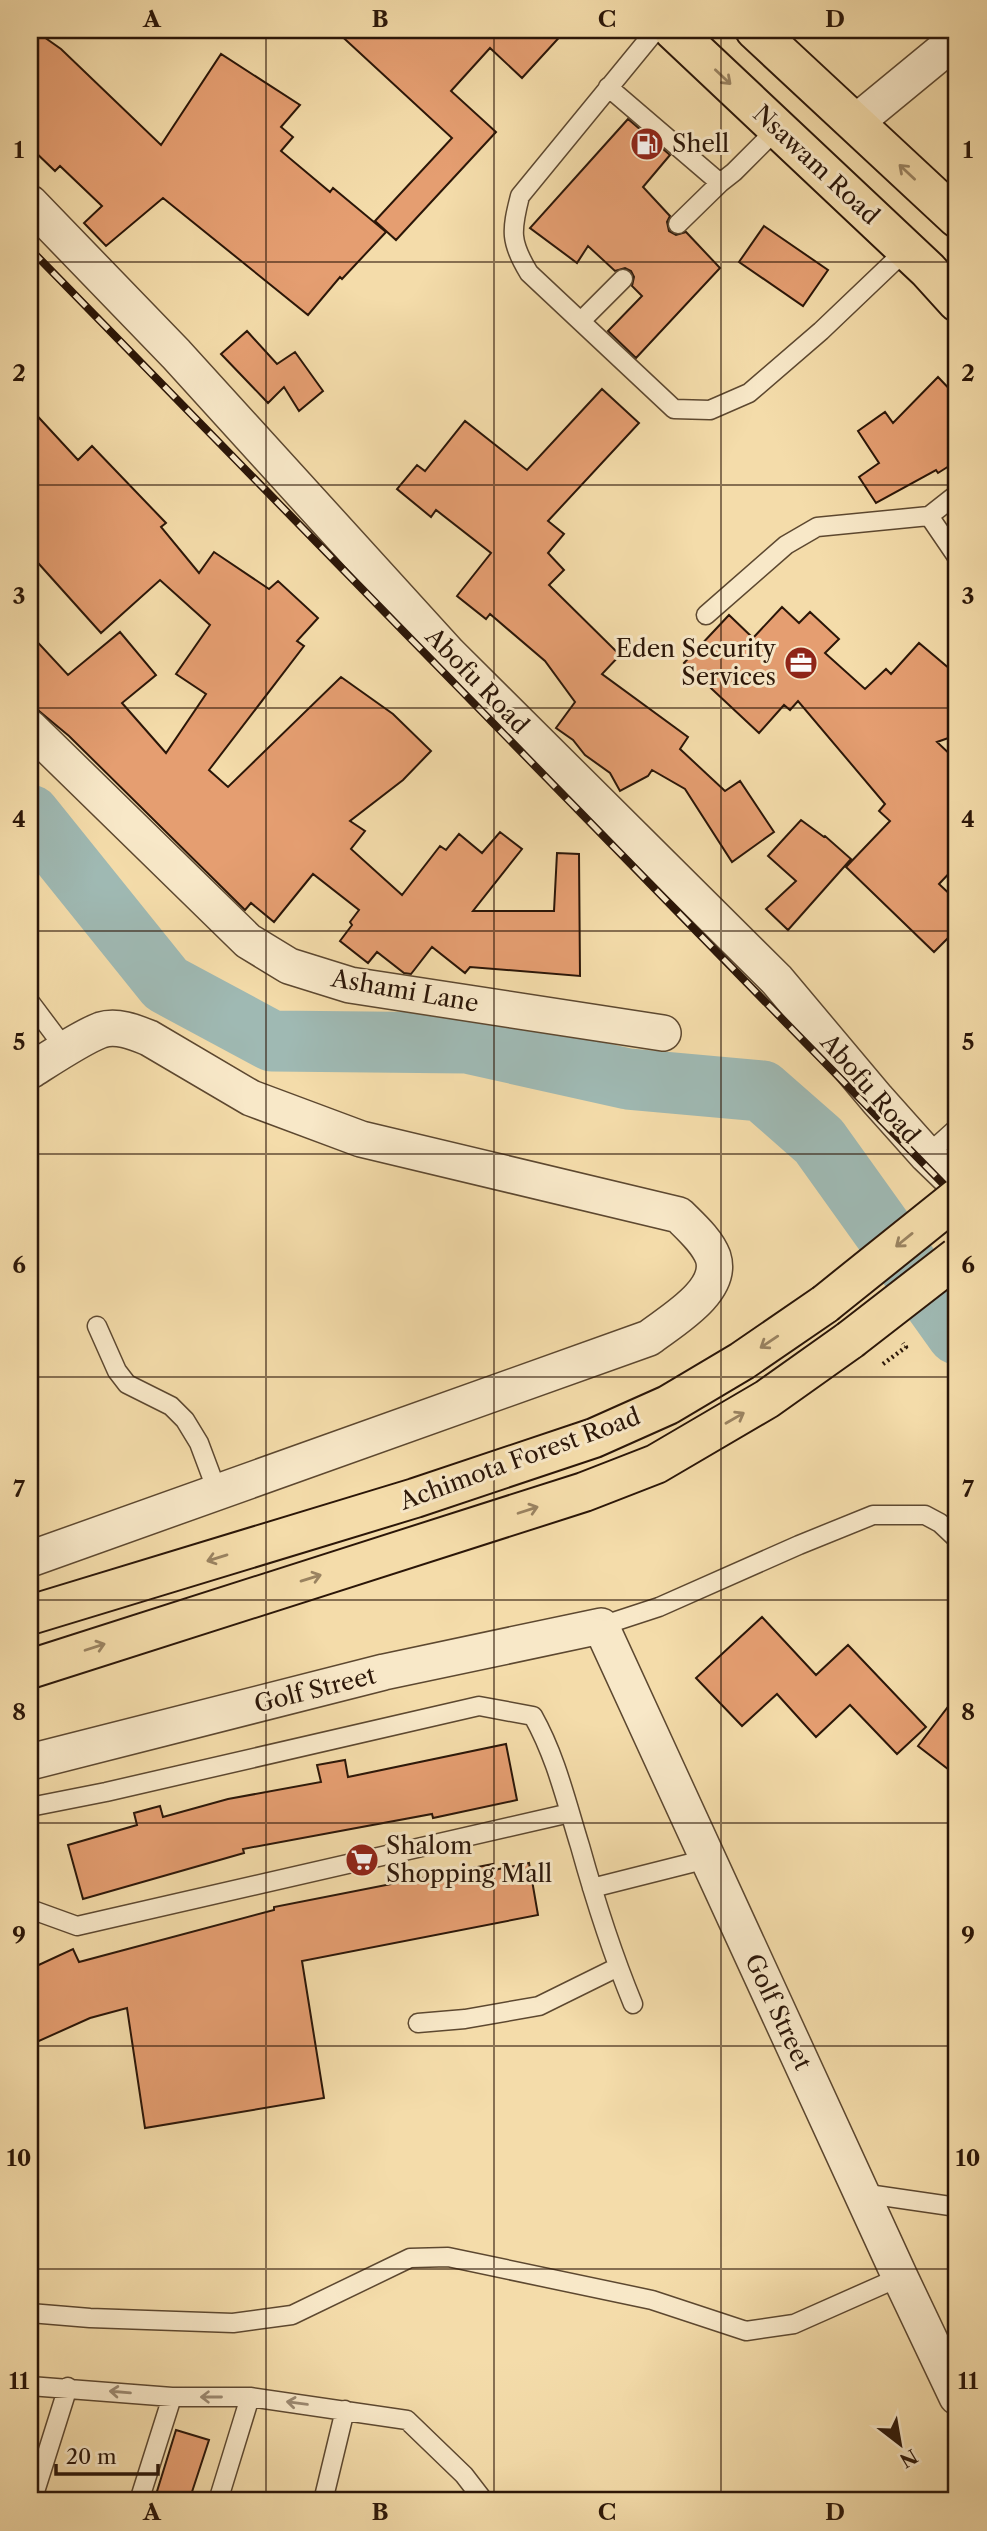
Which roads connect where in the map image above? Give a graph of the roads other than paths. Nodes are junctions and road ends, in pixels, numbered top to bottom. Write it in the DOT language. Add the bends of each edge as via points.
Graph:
graph roads {
  1 [pos="656,30"];
  2 [pos="673,30"];
  3 [pos="755,30"];
  4 [pos="957,38"];
  5 [pos="608,87"];
  6 [pos="855,123"];
  7 [pos="778,128"];
  8 [pos="720,183"];
  9 [pos="30,203"];
  10 [pos="957,218"];
  11 [pos="678,224"];
  12 [pos="906,250"];
  13 [pos="623,279"];
  14 [pos="957,302"];
  15 [pos="581,321"];
  16 [pos="957,494"];
  17 [pos="929,516"];
  18 [pos="957,557"];
  19 [pos="706,615"];
  20 [pos="30,728"];
  21 [pos="30,1002"];
  22 [pos="663,1033"];
  23 [pos="66,1050"];
  24 [pos="30,1070"];
  25 [pos="957,1128"];
  26 [pos="927,1155"];
  27 [pos="957,1184"];
  28 [pos="957,1198"];
  29 [pos="957,1257"];
  30 [pos="97,1326"];
  31 [pos="217,1491"];
  32 [pos="957,1539"];
  33 [pos="30,1559"];
  34 [pos="30,1615"];
  35 [pos="601,1626"];
  36 [pos="30,1668"];
  37 [pos="30,1762"];
  38 [pos="30,1807"];
  39 [pos="570,1812"];
  40 [pos="707,1858"];
  41 [pos="592,1888"];
  42 [pos="30,1909"];
  43 [pos="618,1967"];
  44 [pos="633,2004"];
  45 [pos="418,2023"];
  46 [pos="861,2193"];
  47 [pos="957,2207"];
  48 [pos="900,2277"];
  49 [pos="30,2313"];
  50 [pos="30,2386"];
  51 [pos="68,2387"];
  52 [pos="172,2396"];
  53 [pos="250,2397"];
  54 [pos="957,2397"];
  55 [pos="345,2410"];
  56 [pos="32,2501"];
  57 [pos="139,2501"];
  58 [pos="218,2501"];
  59 [pos="323,2501"];
  60 [pos="484,2501"];
  1 -- 5 [label="lane"];
  2 -- 7 [label="main road, Nsawam Road, one-way"];
  3 -- 6 [label="main road"];
  4 -- 6 [label="street"];
  5 -- 8 [label="lane"];
  5 -- 15 [label="lane" via="520,196 513,224 516,252 530,273"];
  10 -- 6 [label="main road, one-way"];
  7 -- 8 [label="lane"];
  7 -- 12 [label="main road, Nsawam Road"];
  8 -- 11 [label="lane"];
  9 -- 26 [label="street, Abofu Road" via="176,354 449,654 777,981"];
  12 -- 14 [label="main road, Nsawam Road"];
  12 -- 15 [label="lane" via="750,393 710,410 674,409"];
  13 -- 15 [label="lane"];
  16 -- 17 [label="lane"];
  17 -- 18 [label="lane"];
  17 -- 19 [label="lane" via="817,527 786,545"];
  20 -- 22 [label="street, Ashami Lane" via="248,941 289,966 350,985"];
  21 -- 23 [label="lane"];
  23 -- 24 [label="street"];
  23 -- 31 [label="street" via="102,1030 136,1032 251,1098 361,1139 679,1215 713,1259 713,1279 696,1302 649,1338"];
  25 -- 26 [label="lane"];
  26 -- 27 [label="street, Abofu Road"];
  28 -- 34 [label="main road, Achimota Forest Road, one-way, bridge" via="825,1304 668,1405 594,1438 415,1498"];
  36 -- 29 [label="main road, Achimota Forest Road, one-way, bridge" via="584,1492 656,1464 767,1399"];
  30 -- 31 [label="lane" via="127,1384 171,1406 186,1420"];
  31 -- 33 [label="street"];
  32 -- 35 [label="lane, Golf Street" via="925,1515 873,1515 695,1592"];
  35 -- 37 [label="street, Golf Street" via="371,1675"];
  35 -- 40 [label="street, Golf Street"];
  38 -- 39 [label="lane" via="479,1706 533,1716 549,1746"];
  39 -- 41 [label="lane"];
  39 -- 42 [label="lane" via="78,1926"];
  40 -- 41 [label="lane"];
  40 -- 46 [label="street, Golf Street"];
  41 -- 43 [label="lane"];
  43 -- 44 [label="lane"];
  43 -- 45 [label="lane" via="539,2006"];
  46 -- 47 [label="lane"];
  46 -- 48 [label="street, Golf Street"];
  48 -- 49 [label="lane" via="794,2323 746,2331 652,2300 448,2257 410,2258 292,2315 233,2323"];
  48 -- 54 [label="street, Golf Street"];
  50 -- 51 [label="lane"];
  52 -- 51 [label="lane, one-way"];
  51 -- 56 [label="lane"];
  53 -- 52 [label="lane, one-way"];
  52 -- 57 [label="lane"];
  55 -- 53 [label="lane, one-way"];
  53 -- 58 [label="lane"];
  55 -- 59 [label="lane"];
  55 -- 60 [label="lane" via="407,2420"];
}
